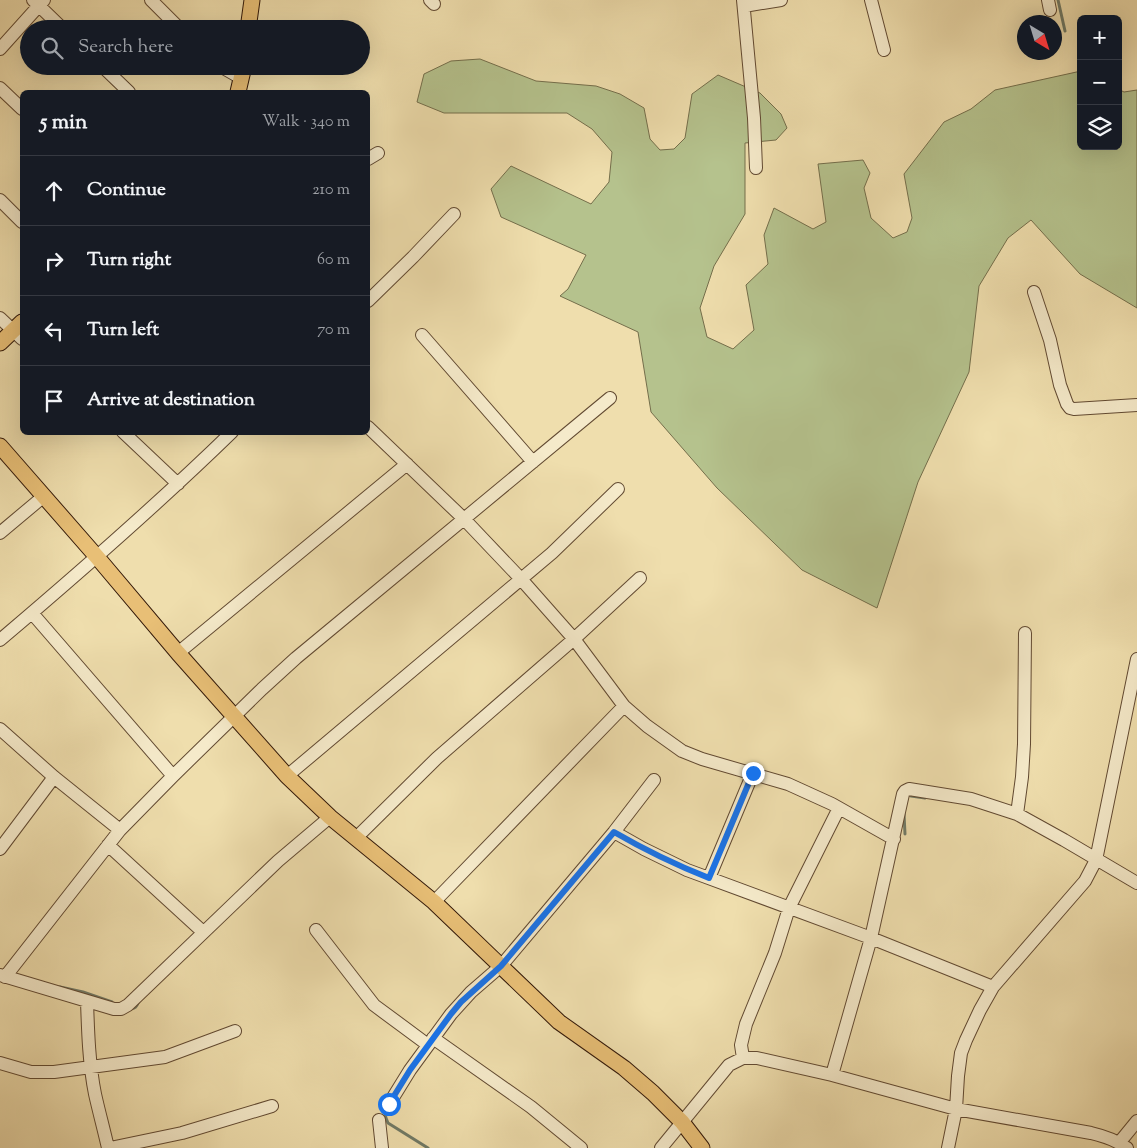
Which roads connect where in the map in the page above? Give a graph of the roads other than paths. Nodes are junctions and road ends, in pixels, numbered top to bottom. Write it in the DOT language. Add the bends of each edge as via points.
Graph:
graph roads {
  1 [pos="151,0"];
  2 [pos="252,0"];
  3 [pos="781,0"];
  4 [pos="871,0"];
  5 [pos="38,2"];
  6 [pos="744,3"];
  7 [pos="23,20"];
  8 [pos="55,20"];
  9 [pos="171,20"];
  10 [pos="249,20"];
  11 [pos="20,24"];
  12 [pos="0,49"];
  13 [pos="884,50"];
  14 [pos="111,75"];
  15 [pos="0,88"];
  16 [pos="127,90"];
  17 [pos="20,107"];
  18 [pos="756,168"];
  19 [pos="0,200"];
  20 [pos="454,214"];
  21 [pos="20,220"];
  22 [pos="1034,292"];
  23 [pos="370,299"];
  24 [pos="0,318"];
  25 [pos="19,331"];
  26 [pos="422,335"];
  27 [pos="0,343"];
  28 [pos="610,398"];
  29 [pos="1137,405"];
  30 [pos="370,429"];
  31 [pos="126,435"];
  32 [pos="229,435"];
  33 [pos="0,446"];
  34 [pos="533,462"];
  35 [pos="407,464"];
  36 [pos="178,484"];
  37 [pos="618,489"];
  38 [pos="44,496"];
  39 [pos="464,519"];
  40 [pos="0,533"];
  41 [pos="97,556"];
  42 [pos="640,578"];
  43 [pos="521,580"];
  44 [pos="32,613"];
  45 [pos="1025,633"];
  46 [pos="574,639"];
  47 [pos="0,640"];
  48 [pos="178,653"];
  49 [pos="1137,659"];
  50 [pos="624,706"];
  51 [pos="234,717"];
  52 [pos="0,729"];
  53 [pos="753,773"];
  54 [pos="173,776"];
  55 [pos="287,776"];
  56 [pos="54,777"];
  57 [pos="654,780"];
  58 [pos="839,808"];
  59 [pos="1017,814"];
  60 [pos="330,817"];
  61 [pos="120,830"];
  62 [pos="614,832"];
  63 [pos="356,838"];
  64 [pos="894,839"];
  65 [pos="108,845"];
  66 [pos="0,849"];
  67 [pos="1096,860"];
  68 [pos="709,878"];
  69 [pos="1137,883"];
  70 [pos="434,902"];
  71 [pos="789,908"];
  72 [pos="316,930"];
  73 [pos="204,932"];
  74 [pos="871,938"];
  75 [pos="501,966"];
  76 [pos="2,976"];
  77 [pos="994,987"];
  78 [pos="87,1001"];
  79 [pos="235,1031"];
  80 [pos="430,1042"];
  81 [pos="743,1058"];
  82 [pos="0,1063"];
  83 [pos="91,1067"];
  84 [pos="832,1075"];
  85 [pos="389,1104"];
  86 [pos="272,1106"];
  87 [pos="956,1109"];
  88 [pos="379,1120"];
  89 [pos="1137,1121"];
  90 [pos="682,1122"];
  91 [pos="1123,1145"];
  92 [pos="109,1148"];
  93 [pos="382,1148"];
  94 [pos="581,1148"];
  95 [pos="661,1148"];
  96 [pos="702,1148"];
  97 [pos="948,1148"];
  1 -- 9 [label="street"];
  2 -- 10 [label="main road"];
  3 -- 6 [label="street"];
  4 -- 13 [label="street"];
  5 -- 7 [label="street"];
  5 -- 8 [label="street"];
  6 -- 18 [label="street"];
  11 -- 12 [label="street"];
  14 -- 16 [label="street"];
  15 -- 17 [label="street"];
  19 -- 21 [label="street"];
  20 -- 23 [label="street"];
  22 -- 29 [label="street" via="1060,385 1070,408"];
  24 -- 25 [label="street"];
  25 -- 27 [label="main road"];
  26 -- 34 [label="street"];
  28 -- 34 [label="street"];
  30 -- 35 [label="street"];
  31 -- 36 [label="street"];
  32 -- 36 [label="street"];
  33 -- 38 [label="main road"];
  34 -- 39 [label="street"];
  35 -- 39 [label="street"];
  35 -- 48 [label="street"];
  36 -- 41 [label="street"];
  37 -- 43 [label="street"];
  38 -- 40 [label="street"];
  38 -- 41 [label="main road"];
  39 -- 43 [label="street"];
  39 -- 51 [label="street" via="296,658"];
  41 -- 44 [label="street"];
  41 -- 48 [label="main road"];
  42 -- 46 [label="street"];
  43 -- 46 [label="street"];
  43 -- 55 [label="street"];
  44 -- 47 [label="street"];
  44 -- 54 [label="street"];
  45 -- 59 [label="street" via="1024,744"];
  46 -- 50 [label="street"];
  46 -- 63 [label="street" via="437,758"];
  48 -- 51 [label="main road"];
  49 -- 67 [label="street"];
  50 -- 53 [label="street" via="682,751"];
  50 -- 70 [label="street"];
  51 -- 54 [label="street"];
  51 -- 55 [label="main road"];
  52 -- 56 [label="street"];
  53 -- 58 [label="street" via="788,784"];
  53 -- 68 [label="street"];
  54 -- 61 [label="street"];
  55 -- 60 [label="main road"];
  56 -- 61 [label="street"];
  56 -- 66 [label="street"];
  57 -- 62 [label="street"];
  58 -- 64 [label="street"];
  58 -- 71 [label="street"];
  59 -- 64 [label="street" via="971,799 909,789 903,794"];
  59 -- 67 [label="street"];
  60 -- 63 [label="main road"];
  60 -- 73 [label="street" via="278,861"];
  61 -- 65 [label="street"];
  62 -- 68 [label="street" via="644,850"];
  62 -- 75 [label="street"];
  63 -- 70 [label="main road"];
  64 -- 74 [label="street"];
  65 -- 73 [label="street"];
  65 -- 76 [label="street"];
  67 -- 69 [label="street"];
  67 -- 77 [label="street" via="1085,881"];
  68 -- 71 [label="street"];
  70 -- 75 [label="main road"];
  71 -- 74 [label="street"];
  71 -- 81 [label="street" via="776,953 746,1024 741,1045"];
  72 -- 80 [label="street" via="374,1005"];
  73 -- 78 [label="street" via="128,1005 114,1009"];
  74 -- 77 [label="street"];
  74 -- 84 [label="street"];
  75 -- 80 [label="street" via="461,1002"];
  75 -- 90 [label="main road" via="558,1022 631,1074"];
  76 -- 78 [label="street"];
  77 -- 87 [label="street" via="961,1054"];
  78 -- 83 [label="street"];
  79 -- 83 [label="street" via="165,1056"];
  80 -- 85 [label="street"];
  80 -- 94 [label="street" via="531,1107"];
  81 -- 84 [label="street" via="757,1058"];
  81 -- 90 [label="street" via="730,1065"];
  82 -- 83 [label="street" via="31,1072"];
  83 -- 92 [label="street"];
  84 -- 87 [label="street"];
  86 -- 92 [label="street" via="182,1133"];
  87 -- 91 [label="street" via="1091,1133"];
  87 -- 97 [label="street"];
  88 -- 93 [label="street"];
  89 -- 91 [label="street"];
  90 -- 95 [label="street"];
  90 -- 96 [label="main road"];
}
